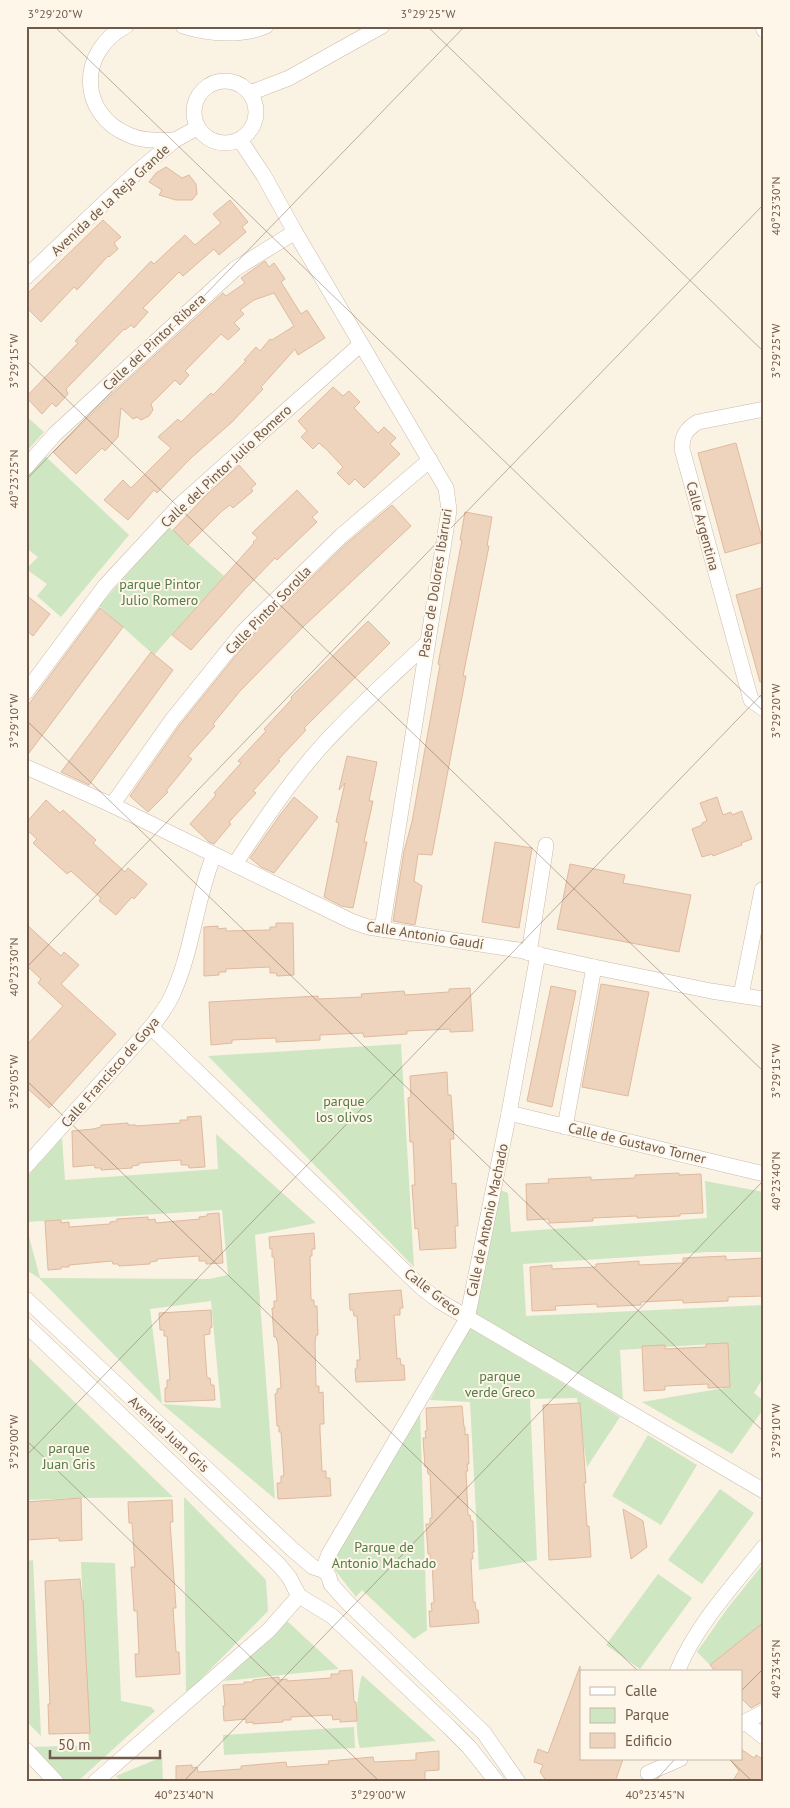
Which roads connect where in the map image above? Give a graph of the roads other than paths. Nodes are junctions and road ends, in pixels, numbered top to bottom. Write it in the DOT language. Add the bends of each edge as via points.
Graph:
graph roads {
  1 [pos="126,26"];
  2 [pos="183,26"];
  3 [pos="266,26"];
  4 [pos="382,26"];
  5 [pos="250,93"];
  6 [pos="197,128"];
  7 [pos="175,140"];
  8 [pos="240,140"];
  9 [pos="295,232"];
  10 [pos="26,277"];
  11 [pos="361,344"];
  12 [pos="764,409"];
  13 [pos="430,460"];
  14 [pos="26,467"];
  15 [pos="426,644"];
  16 [pos="26,692"];
  17 [pos="764,709"];
  18 [pos="26,767"];
  19 [pos="112,805"];
  20 [pos="546,845"];
  21 [pos="214,855"];
  22 [pos="235,864"];
  23 [pos="762,890"];
  24 [pos="382,929"];
  25 [pos="534,954"];
  26 [pos="594,968"];
  27 [pos="741,995"];
  28 [pos="764,999"];
  29 [pos="152,1027"];
  30 [pos="509,1113"];
  31 [pos="566,1126"];
  32 [pos="26,1166"];
  33 [pos="764,1174"];
  34 [pos="26,1299"];
  35 [pos="467,1319"];
  36 [pos="26,1325"];
  37 [pos="764,1492"];
  38 [pos="764,1547"];
  39 [pos="318,1569"];
  40 [pos="331,1584"];
  41 [pos="302,1596"];
  42 [pos="678,1670"];
  43 [pos="764,1712"];
  44 [pos="743,1723"];
  45 [pos="764,1737"];
  46 [pos="26,1750"];
  47 [pos="678,1760"];
  48 [pos="649,1775"];
  49 [pos="56,1782"];
  50 [pos="95,1782"];
  51 [pos="497,1782"];
  52 [pos="518,1782"];
  1 -- 7 [label="street" via="108,39 96,56 91,90 95,105 105,119 130,136 144,140"];
  2 -- 3 [label="street" via="208,33 238,32"];
  4 -- 5 [label="street" via="289,78"];
  5 -- 6 [label="street" via="225,81 208,86 194,109"];
  5 -- 8 [label="street" via="254,99 256,119 252,129"];
  6 -- 7 [label="street, Avenida de la Reja Grande"];
  6 -- 8 [label="street" via="218,143"];
  7 -- 10 [label="street, Avenida de la Reja Grande"];
  8 -- 9 [label="street, Paseo de Dolores Ibárruri"];
  9 -- 11 [label="street, Paseo de Dolores Ibárruri"];
  9 -- 14 [label="street, Calle del Pintor Ribera" via="234,269 56,434"];
  11 -- 13 [label="street, Paseo de Dolores Ibárruri"];
  11 -- 16 [label="street, Calle del Pintor Julio Romero" via="180,505 105,586"];
  12 -- 17 [label="street, Calle Argentina" via="698,422 689,427 682,439 682,450 751,700"];
  13 -- 15 [label="street, Paseo de Dolores Ibárruri" via="446,488 449,510"];
  13 -- 19 [label="street, Calle Pintor Sorolla" via="341,536 243,632 172,720"];
  15 -- 22 [label="street" via="320,748 265,817"];
  15 -- 24 [label="street, Paseo de Dolores Ibárruri"];
  18 -- 19 [label="street, Calle Antonio Gaudí"];
  19 -- 21 [label="street, Calle Antonio Gaudí"];
  20 -- 25 [label="street, Calle de Antonio Machado"];
  21 -- 22 [label="street, Calle Antonio Gaudí"];
  21 -- 29 [label="street, Calle Francisco de Goya" via="174,991"];
  22 -- 24 [label="street, Calle Antonio Gaudí" via="352,921"];
  23 -- 27 [label="street"];
  24 -- 25 [label="street, Calle Antonio Gaudí"];
  25 -- 26 [label="street, Calle Antonio Gaudí"];
  25 -- 30 [label="street, Calle de Antonio Machado"];
  26 -- 27 [label="street, Calle Antonio Gaudí"];
  26 -- 31 [label="street"];
  27 -- 28 [label="street, Calle Antonio Gaudí"];
  29 -- 32 [label="street, Calle Francisco de Goya"];
  29 -- 35 [label="street, Calle Greco" via="421,1287"];
  30 -- 31 [label="street, Calle de Gustavo Torner"];
  30 -- 35 [label="street, Calle de Antonio Machado"];
  31 -- 33 [label="street, Calle de Gustavo Torner"];
  34 -- 39 [label="street, Avenida Juan Gris" via="285,1543"];
  35 -- 37 [label="street, Calle Greco"];
  35 -- 39 [label="street, Calle de Antonio Machado"];
  36 -- 41 [label="street, Avenida Juan Gris" via="279,1565"];
  38 -- 42 [label="street" via="707,1619"];
  39 -- 40 [label="street, Avenida Juan Gris" via="329,1577"];
  39 -- 41 [label="street" via="302,1571 297,1576"];
  40 -- 41 [label="street" via="325,1598 318,1602"];
  40 -- 52 [label="street, Avenida Juan Gris" via="484,1733"];
  41 -- 50 [label="street" via="269,1630"];
  41 -- 51 [label="street, Avenida Juan Gris" via="332,1616 449,1726"];
  43 -- 44 [label="street"];
  44 -- 45 [label="street"];
  46 -- 49 [label="street"];
  47 -- 48 [label="street"];
}
